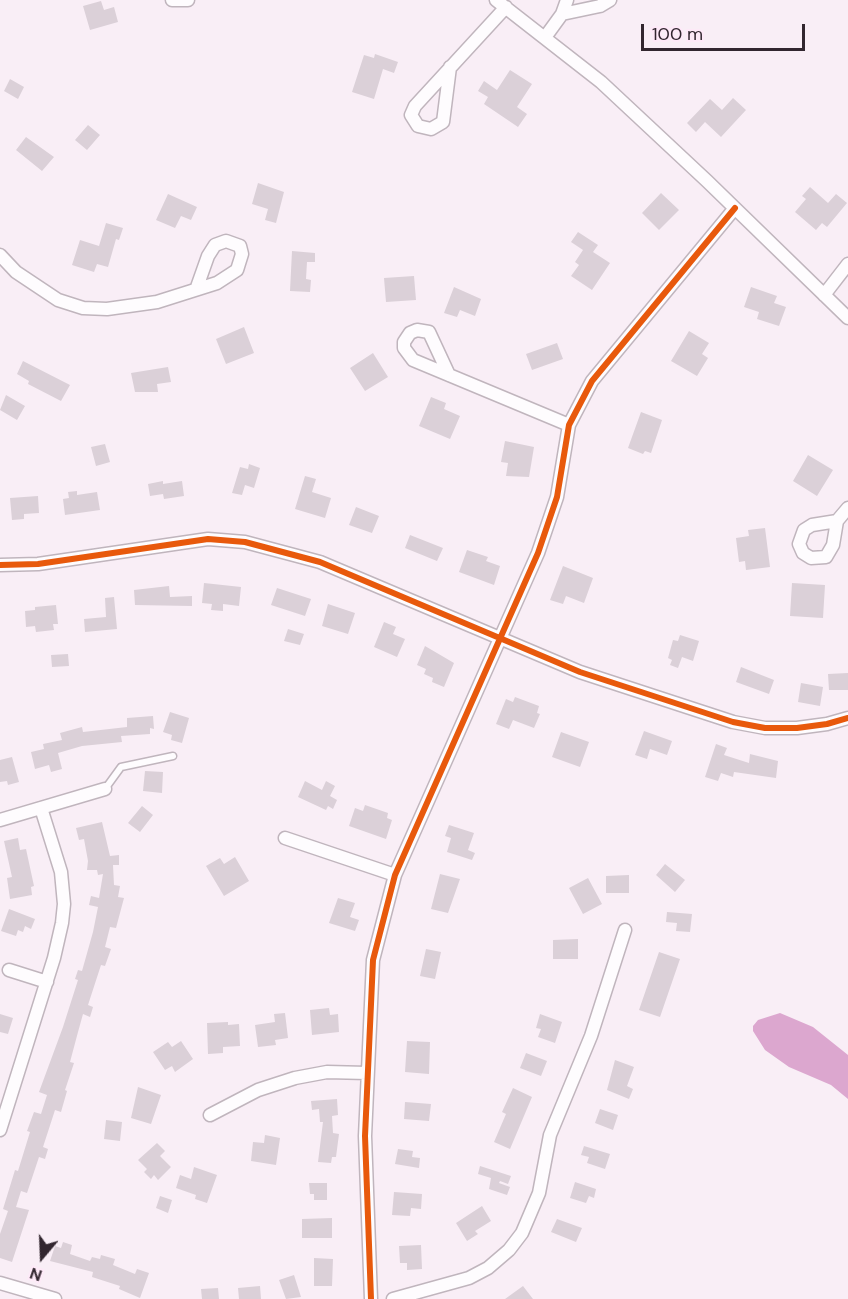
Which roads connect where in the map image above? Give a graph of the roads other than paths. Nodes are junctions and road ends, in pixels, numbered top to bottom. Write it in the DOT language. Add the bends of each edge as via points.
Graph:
graph roads {
  1 [pos="172,0"];
  2 [pos="188,0"];
  3 [pos="567,0"];
  4 [pos="610,0"];
  5 [pos="501,4"];
  6 [pos="562,14"];
  7 [pos="546,36"];
  8 [pos="450,67"];
  9 [pos="735,208"];
  10 [pos="0,255"];
  11 [pos="848,264"];
  12 [pos="197,287"];
  13 [pos="824,295"];
  14 [pos="848,318"];
  15 [pos="450,375"];
  16 [pos="569,425"];
  17 [pos="848,508"];
  18 [pos="837,521"];
  19 [pos="0,565"];
  20 [pos="500,639"];
  21 [pos="848,718"];
  22 [pos="173,756"];
  23 [pos="105,789"];
  24 [pos="41,808"];
  25 [pos="0,820"];
  26 [pos="285,838"];
  27 [pos="395,875"];
  28 [pos="625,930"];
  29 [pos="9,970"];
  30 [pos="47,982"];
  31 [pos="368,1073"];
  32 [pos="210,1115"];
  33 [pos="1,1123"];
  34 [pos="0,1283"];
  35 [pos="55,1299"];
  36 [pos="371,1299"];
  37 [pos="393,1299"];
  1 -- 2 [label="street"];
  3 -- 6 [label="street"];
  4 -- 6 [label="street"];
  5 -- 7 [label="street"];
  5 -- 8 [label="street"];
  6 -- 7 [label="street"];
  7 -- 9 [label="street" via="632,110"];
  8 -- 8 [label="street" via="413,109 411,115 418,126 431,129 443,122"];
  9 -- 13 [label="street"];
  9 -- 16 [label="street" via="592,381"];
  10 -- 12 [label="street" via="44,292 83,308 140,306"];
  11 -- 13 [label="street"];
  13 -- 14 [label="street"];
  15 -- 16 [label="street"];
  16 -- 20 [label="street" via="557,497 538,553"];
  17 -- 18 [label="street"];
  19 -- 20 [label="street" via="38,564 208,539 245,542 320,562"];
  20 -- 21 [label="street" via="602,680 748,726 797,728"];
  20 -- 27 [label="street"];
  22 -- 23 [label="lane" via="121,767"];
  23 -- 24 [label="street"];
  24 -- 25 [label="street"];
  24 -- 30 [label="street" via="61,872 64,904"];
  26 -- 27 [label="street"];
  27 -- 31 [label="street" via="374,960"];
  28 -- 37 [label="street" via="591,1036 550,1135 539,1192 522,1233 502,1256 469,1278"];
  29 -- 30 [label="street"];
  30 -- 33 [label="street"];
  31 -- 32 [label="street" via="327,1072 295,1078 258,1090"];
  31 -- 36 [label="street" via="365,1194"];
  34 -- 35 [label="street"];
}
